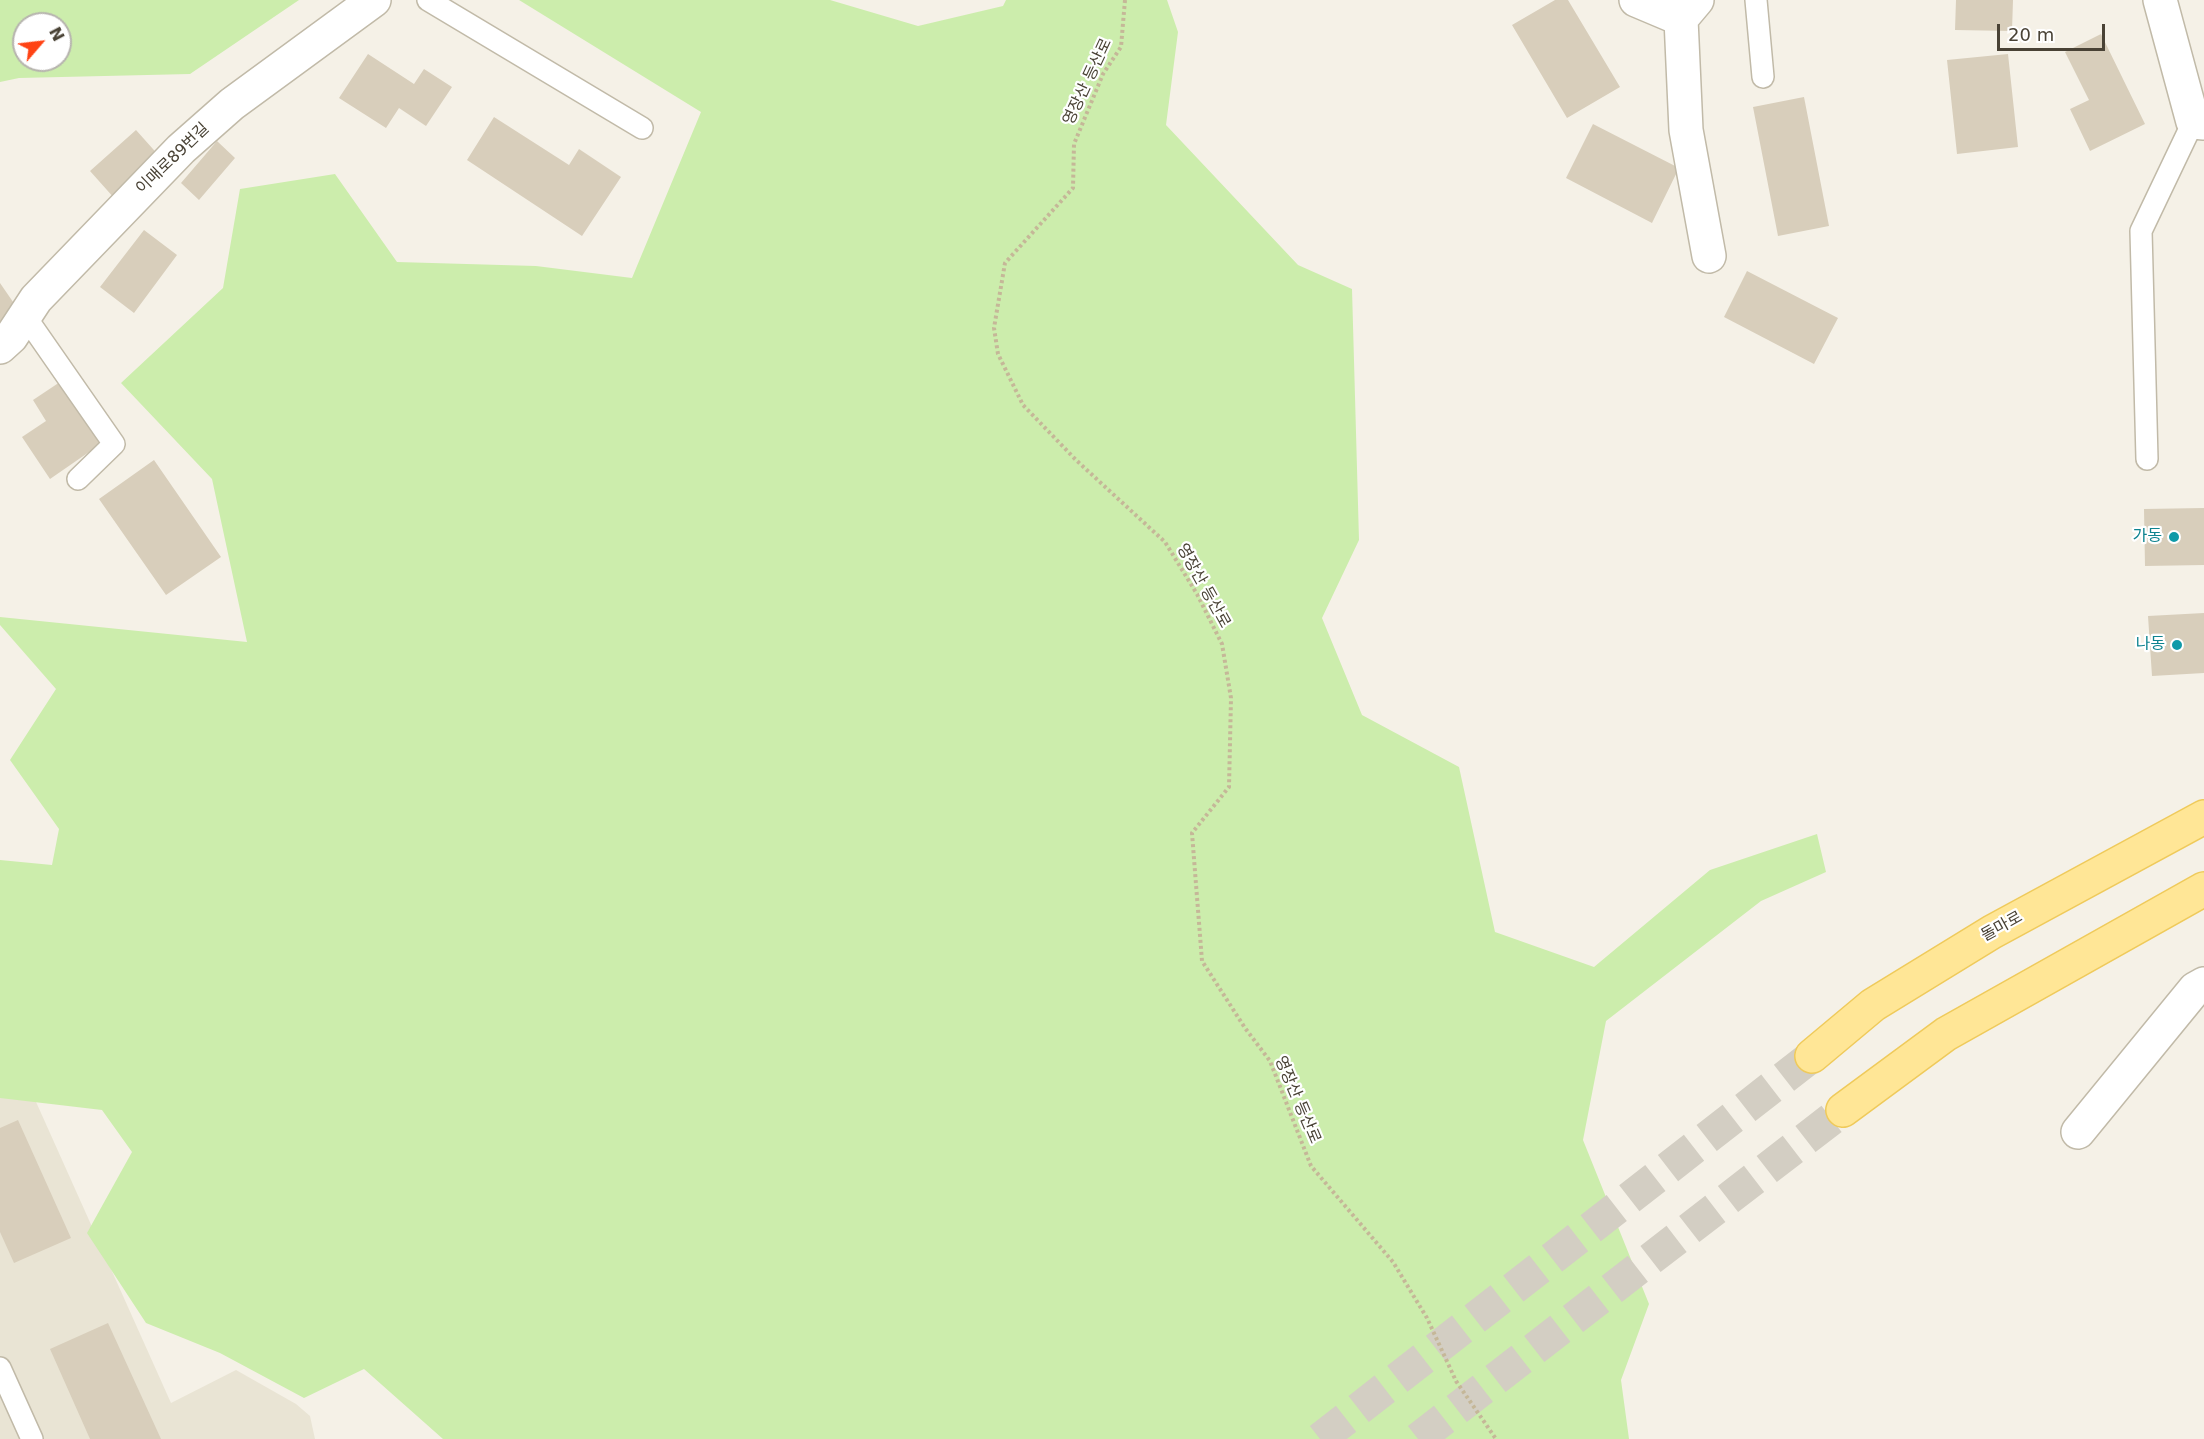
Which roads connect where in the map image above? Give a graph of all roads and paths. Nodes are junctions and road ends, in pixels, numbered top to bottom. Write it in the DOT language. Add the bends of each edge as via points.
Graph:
graph roads {
  1 [pos="374,0"];
  2 [pos="428,0"];
  3 [pos="1125,0"];
  4 [pos="1636,0"];
  5 [pos="1756,0"];
  6 [pos="2160,0"];
  7 [pos="1689,9"];
  8 [pos="1763,77"];
  9 [pos="2198,122"];
  10 [pos="642,129"];
  11 [pos="1709,256"];
  12 [pos="25,316"];
  13 [pos="0,347"];
  14 [pos="2147,459"];
  15 [pos="78,479"];
  16 [pos="2204,817"];
  17 [pos="2204,889"];
  18 [pos="2204,984"];
  19 [pos="1812,1056"];
  20 [pos="1843,1110"];
  21 [pos="2078,1132"];
  22 [pos="0,1368"];
  23 [pos="32,1439"];
  24 [pos="1496,1439"];
  1 -- 12 [label="street, 이매로89번길" via="232,104 181,149 36,299"];
  2 -- 10 [label="lane"];
  3 -- 24 [label="path, 영장산 등산로" via="1121,47 1103,74 1074,144 1073,188 1005,263 994,328 999,354 1023,405 1165,542 1222,644 1231,698 1229,787 1192,832 1202,961 1270,1061 1311,1166 1393,1262 1427,1318 1456,1381"];
  4 -- 7 [label="street"];
  5 -- 8 [label="lane"];
  6 -- 9 [label="street"];
  7 -- 11 [label="street" via="1686,130"];
  9 -- 14 [label="lane" via="2141,231"];
  12 -- 13 [label="street, 이매로89번길"];
  12 -- 15 [label="lane" via="114,444"];
  16 -- 19 [label="main road, 돌마로" via="1992,932 1873,1005"];
  17 -- 20 [label="main road" via="1946,1034"];
  18 -- 21 [label="street" via="2194,989"];
  22 -- 23 [label="lane"];
}
